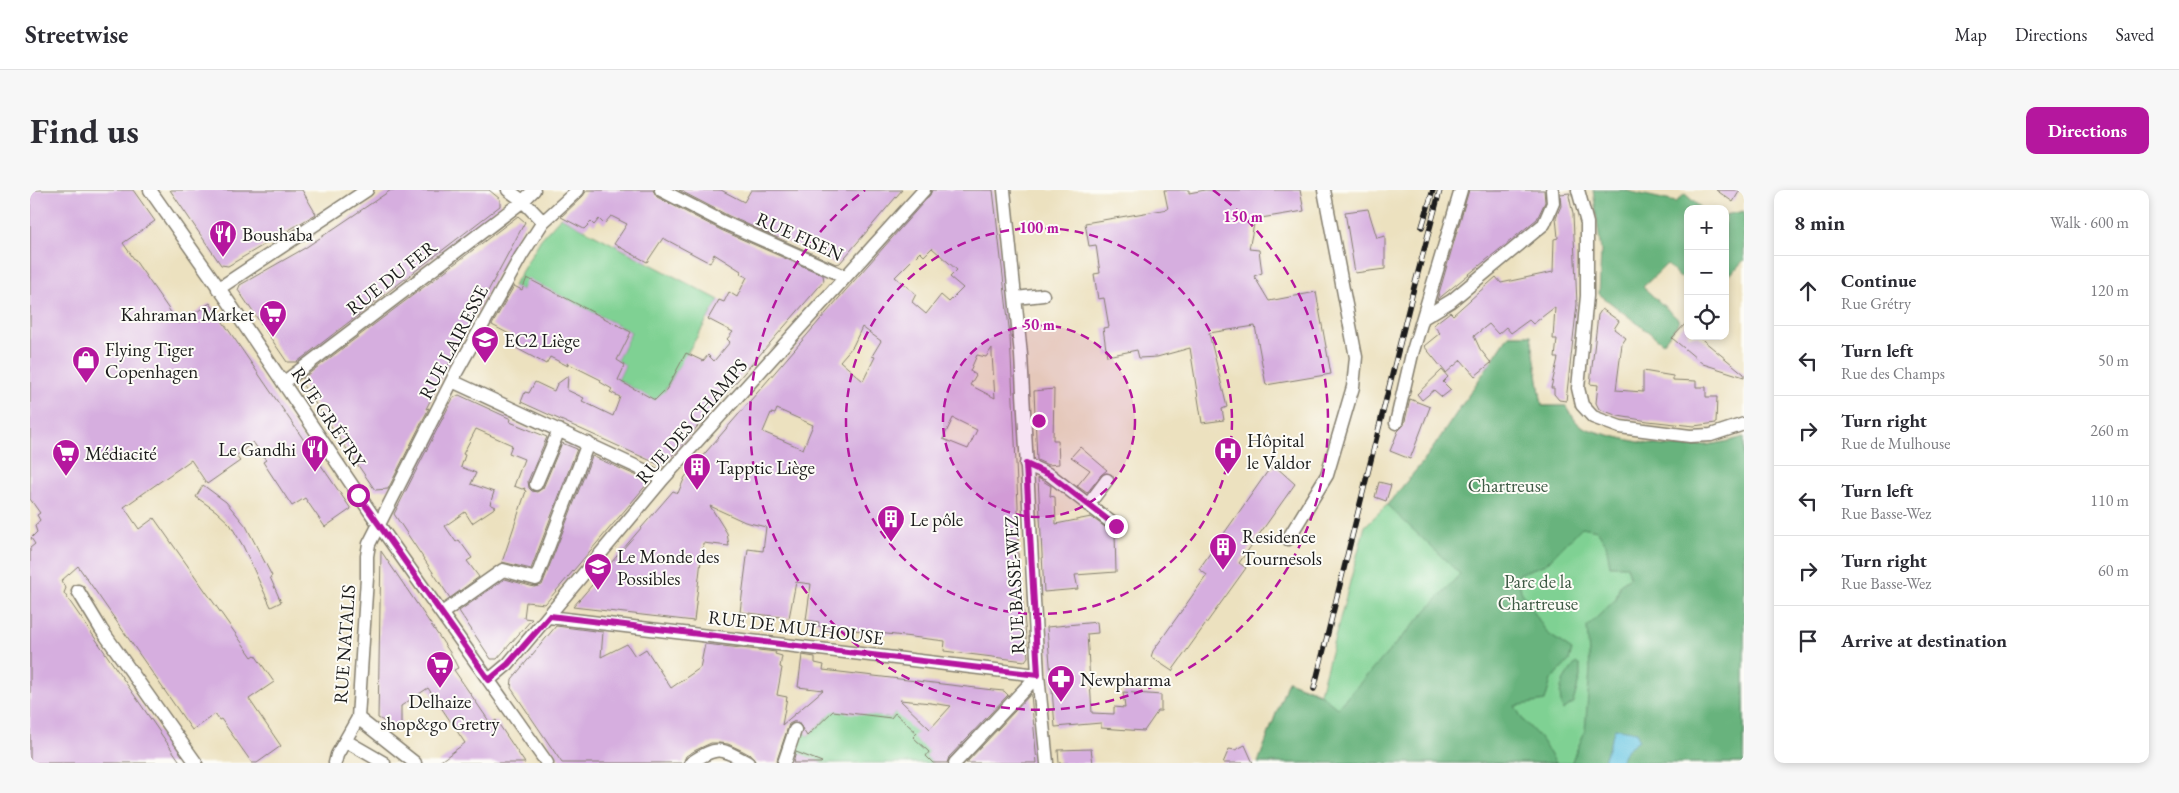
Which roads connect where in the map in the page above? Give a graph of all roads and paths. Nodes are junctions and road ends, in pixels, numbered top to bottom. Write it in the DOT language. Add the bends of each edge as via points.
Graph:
graph roads {
  1 [pos="150,190"];
  2 [pos="367,190"];
  3 [pos="508,190"];
  4 [pos="534,190"];
  5 [pos="578,190"];
  6 [pos="661,190"];
  7 [pos="924,190"];
  8 [pos="1004,190"];
  9 [pos="1324,190"];
  10 [pos="1461,190"];
  11 [pos="1552,190"];
  12 [pos="1578,190"];
  13 [pos="523,201"];
  14 [pos="543,222"];
  15 [pos="844,276"];
  16 [pos="218,290"];
  17 [pos="1042,295"];
  18 [pos="1016,298"];
  19 [pos="1423,318"];
  20 [pos="452,381"];
  21 [pos="283,382"];
  22 [pos="1396,423"];
  23 [pos="1744,424"];
  24 [pos="559,430"];
  25 [pos="588,443"];
  26 [pos="1026,464"];
  27 [pos="663,479"];
  28 [pos="1107,480"];
  29 [pos="536,484"];
  30 [pos="1088,505"];
  31 [pos="379,525"];
  32 [pos="1116,526"];
  33 [pos="1288,539"];
  34 [pos="78,591"];
  35 [pos="442,613"];
  36 [pos="550,616"];
  37 [pos="1038,675"];
  38 [pos="489,680"];
  39 [pos="358,718"];
  40 [pos="795,730"];
  41 [pos="346,741"];
  42 [pos="334,760"];
  43 [pos="196,763"];
  44 [pos="384,763"];
  45 [pos="415,763"];
  46 [pos="547,763"];
  47 [pos="691,763"];
  48 [pos="748,763"];
  49 [pos="784,763"];
  50 [pos="955,763"];
  51 [pos="1047,763"];
  1 -- 16 [label="street, RUE GRÉTRY"];
  2 -- 16 [label="street"];
  3 -- 13 [label="street"];
  4 -- 13 [label="street, RUE DU FER"];
  5 -- 14 [label="street, RUE LAIRESSE"];
  6 -- 15 [label="street, RUE FISEN" via="725,223"];
  7 -- 15 [label="street, RUE DES CHAMPS"];
  8 -- 18 [label="street, RUE BASSE-WEZ"];
  9 -- 33 [label="street" via="1356,357 1353,387 1327,475"];
  10 -- 19 [label="street"];
  11 -- 19 [label="street" via="1553,203 1539,229 1451,301"];
  12 -- 23 [label="street" via="1587,223 1587,296 1578,388 1582,406 1593,418 1620,427 1690,436 1711,435"];
  13 -- 14 [label="street"];
  13 -- 21 [label="street, RUE DU FER"];
  14 -- 20 [label="street, RUE LAIRESSE"];
  15 -- 27 [label="street, RUE DES CHAMPS"];
  16 -- 21 [label="street, RUE GRÉTRY"];
  17 -- 18 [label="street"];
  18 -- 26 [label="street, RUE BASSE-WEZ"];
  19 -- 22 [label="street"];
  20 -- 24 [label="street"];
  20 -- 31 [label="street, RUE LAIRESSE"];
  21 -- 31 [label="street, RUE GRÉTRY"];
  24 -- 25 [label="street"];
  24 -- 29 [label="street"];
  25 -- 27 [label="street"];
  25 -- 35 [label="street" via="536,579 503,570"];
  26 -- 30 [label="street" via="1050,475"];
  26 -- 37 [label="street, RUE BASSE-WEZ"];
  27 -- 36 [label="street, RUE DES CHAMPS"];
  28 -- 30 [label="street"];
  30 -- 32 [label="street"];
  31 -- 35 [label="street, RUE GRÉTRY"];
  31 -- 39 [label="street, RUE NATALIS" via="366,556"];
  34 -- 43 [label="street" via="101,629"];
  35 -- 38 [label="street, RUE GRÉTRY"];
  36 -- 37 [label="street, RUE DE MULHOUSE"];
  36 -- 38 [label="street, RUE DES CHAMPS" via="508,664"];
  37 -- 50 [label="street"];
  37 -- 51 [label="street, RUE BASSE-WEZ"];
  38 -- 46 [label="street, RUE GRÉTRY"];
  39 -- 41 [label="street, RUE NATALIS"];
  39 -- 45 [label="street"];
  40 -- 49 [label="street"];
  41 -- 42 [label="street, RUE NATALIS"];
  41 -- 44 [label="street"];
  47 -- 48 [label="street" via="708,752 720,749"];
}
